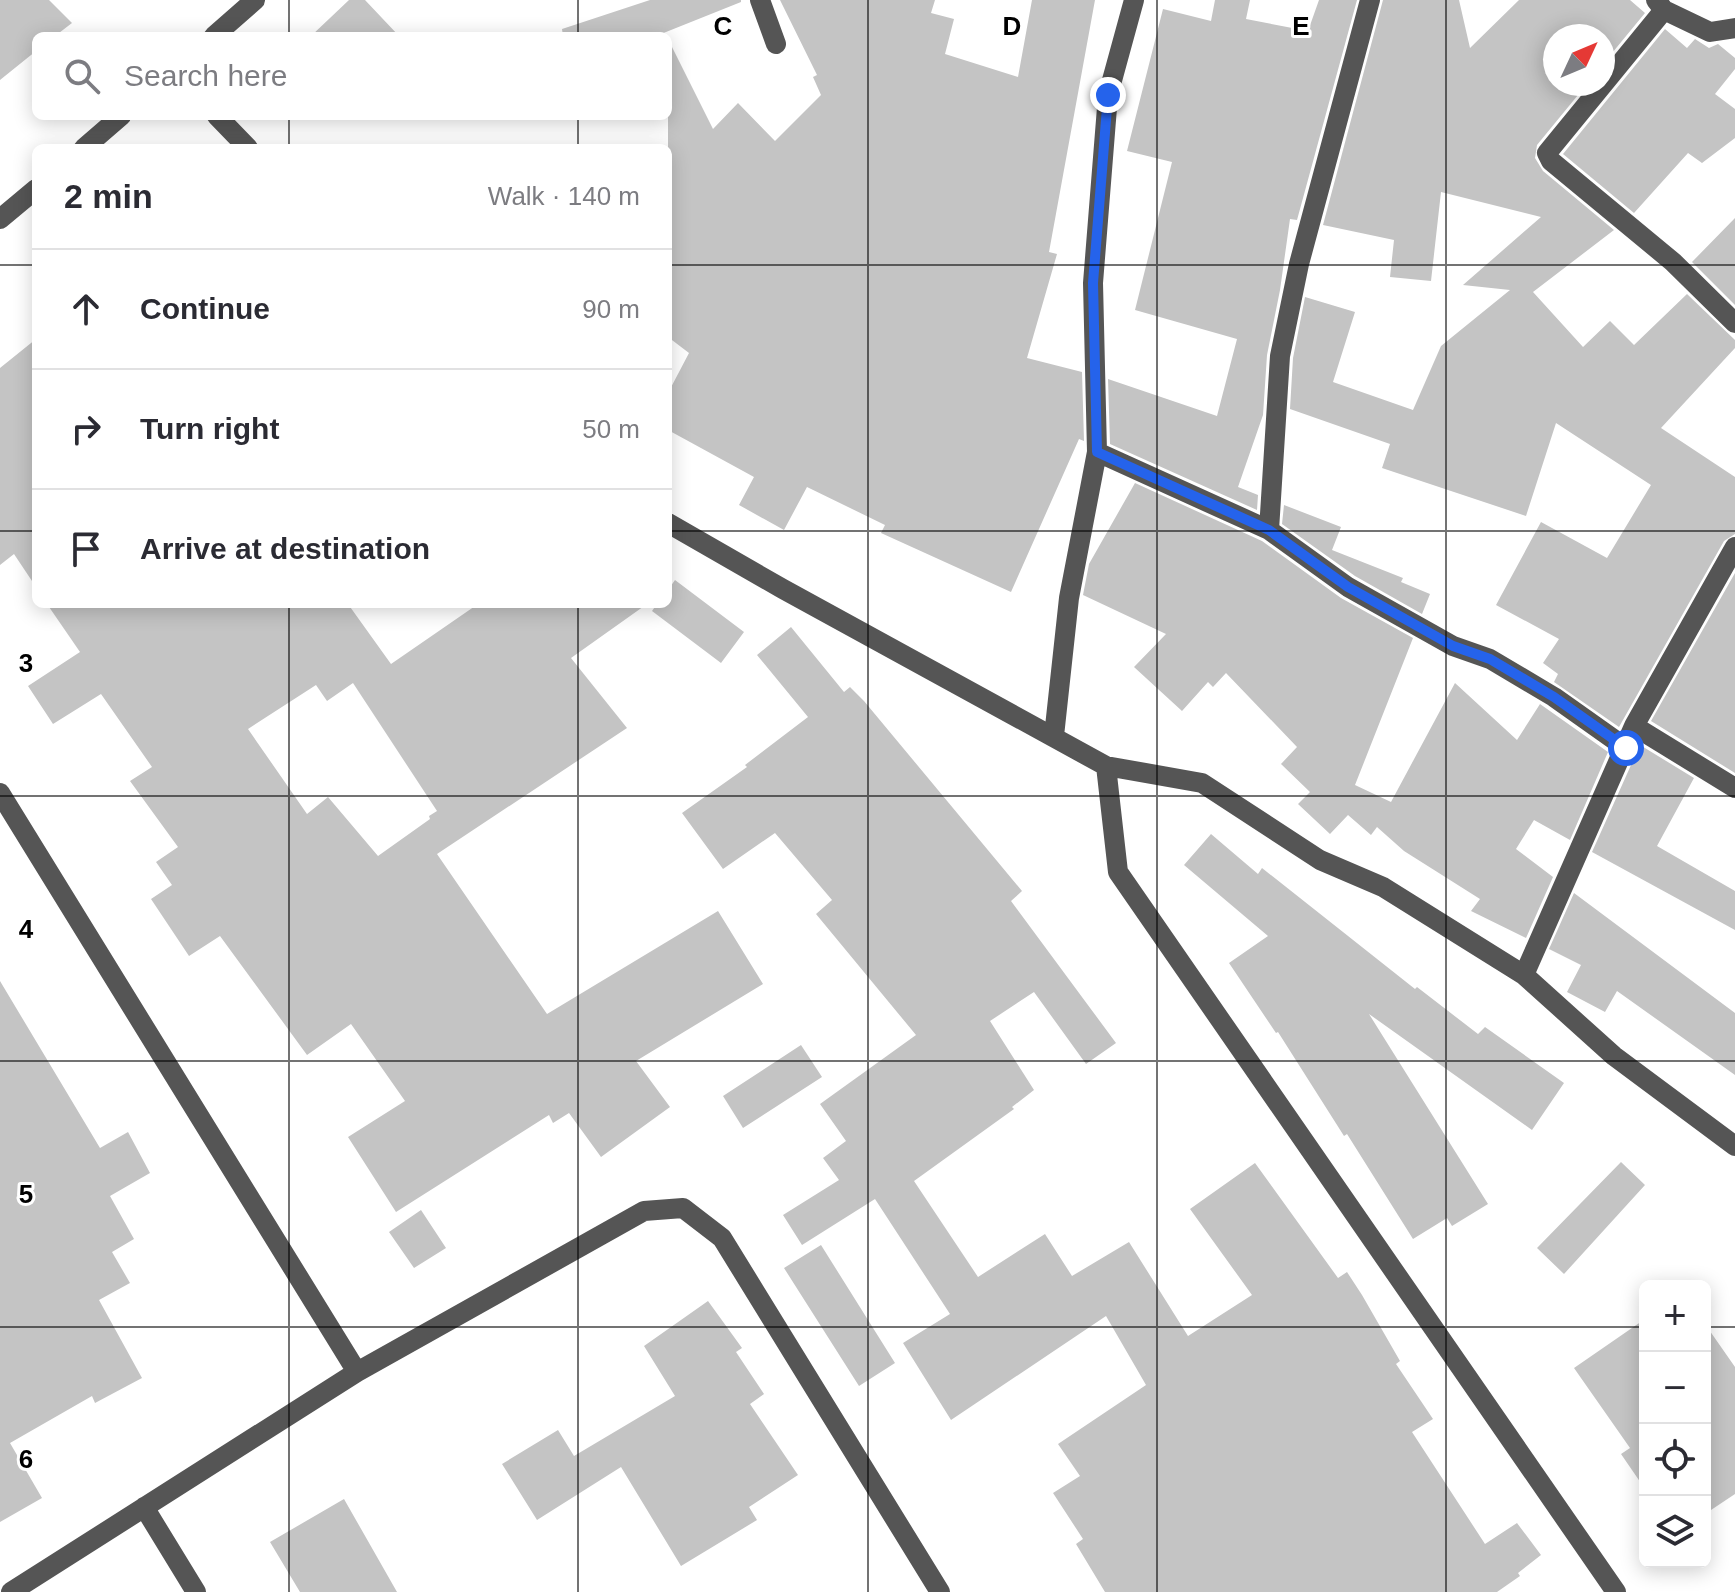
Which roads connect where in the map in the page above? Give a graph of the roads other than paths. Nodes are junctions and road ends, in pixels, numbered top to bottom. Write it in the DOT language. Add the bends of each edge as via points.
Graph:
graph roads {
  1 [pos="255,0"];
  2 [pos="760,0"];
  3 [pos="1134,0"];
  4 [pos="1370,0"];
  5 [pos="1660,5"];
  6 [pos="1735,28"];
  7 [pos="219,32"];
  8 [pos="776,44"];
  9 [pos="116,120"];
  10 [pos="221,120"];
  11 [pos="89,144"];
  12 [pos="244,144"];
  13 [pos="32,192"];
  14 [pos="0,219"];
  15 [pos="1735,323"];
  16 [pos="1097,452"];
  17 [pos="672,525"];
  18 [pos="1269,530"];
  19 [pos="1735,547"];
  20 [pos="1634,726"];
  21 [pos="1054,736"];
  22 [pos="1626,748"];
  23 [pos="1106,766"];
  24 [pos="1735,788"];
  25 [pos="0,793"];
  26 [pos="1524,975"];
  27 [pos="1735,1146"];
  28 [pos="357,1372"];
  29 [pos="144,1507"];
  30 [pos="11,1592"];
  31 [pos="196,1592"];
  32 [pos="940,1592"];
  33 [pos="1616,1592"];
  1 -- 7 [label="street"];
  2 -- 8 [label="street"];
  3 -- 16 [label="street" via="1108,95 1093,283"];
  4 -- 18 [label="street" via="1299,264 1280,356"];
  5 -- 6 [label="street" via="1710,32"];
  5 -- 15 [label="street" via="1547,153"];
  9 -- 11 [label="street"];
  10 -- 12 [label="street"];
  13 -- 14 [label="street"];
  16 -- 18 [label="street"];
  16 -- 21 [label="street" via="1069,598"];
  17 -- 21 [label="street"];
  18 -- 22 [label="street" via="1348,587 1453,646 1490,659"];
  19 -- 20 [label="street"];
  20 -- 22 [label="street"];
  20 -- 24 [label="street"];
  21 -- 23 [label="street"];
  22 -- 26 [label="street"];
  23 -- 26 [label="street" via="1202,783 1320,860 1383,887"];
  23 -- 33 [label="street" via="1118,872"];
  25 -- 28 [label="street"];
  26 -- 27 [label="street" via="1614,1056"];
  28 -- 29 [label="street"];
  28 -- 32 [label="street" via="644,1211 683,1208 722,1238"];
  29 -- 30 [label="street"];
  29 -- 31 [label="street"];
}
